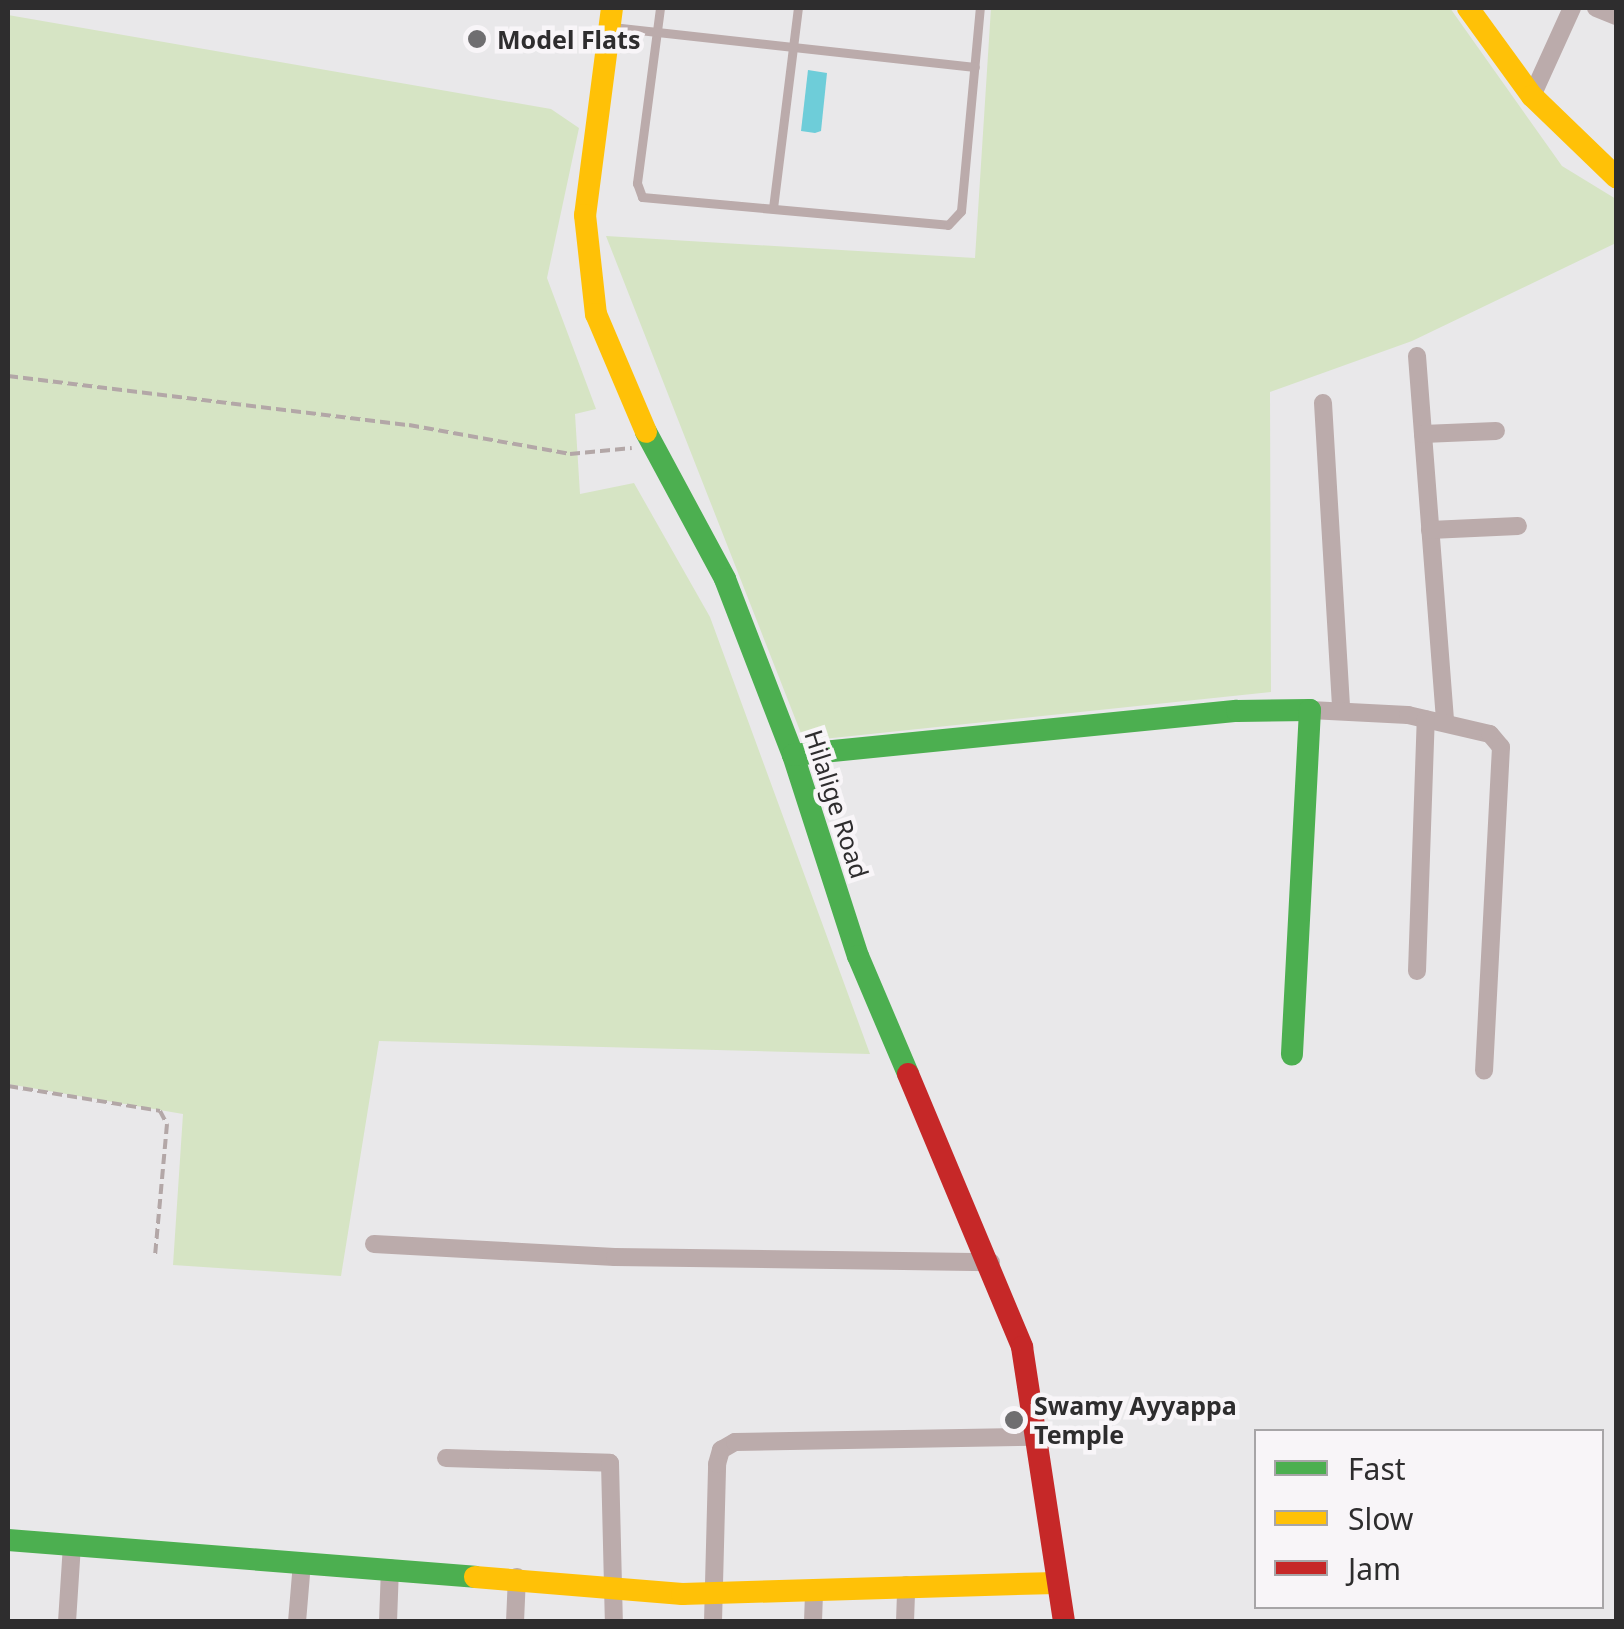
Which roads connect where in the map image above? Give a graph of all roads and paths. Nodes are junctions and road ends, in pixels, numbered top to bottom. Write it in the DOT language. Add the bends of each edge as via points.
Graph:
graph roads {
  1 [pos="660,8"];
  2 [pos="798,8"];
  3 [pos="980,8"];
  4 [pos="1468,8"];
  5 [pos="1572,8"];
  6 [pos="1596,8"];
  7 [pos="1616,16"];
  8 [pos="611,17"];
  9 [pos="657,32"];
  10 [pos="794,47"];
  11 [pos="974,68"];
  12 [pos="1532,96"];
  13 [pos="1616,178"];
  14 [pos="773,208"];
  15 [pos="1416,356"];
  16 [pos="8,376"];
  17 [pos="1324,403"];
  18 [pos="1496,430"];
  19 [pos="1423,434"];
  20 [pos="651,444"];
  21 [pos="1518,526"];
  22 [pos="1430,530"];
  23 [pos="1340,707"];
  24 [pos="1310,710"];
  25 [pos="1436,721"];
  26 [pos="793,755"];
  27 [pos="1416,971"];
  28 [pos="1292,1055"];
  29 [pos="1484,1071"];
  30 [pos="8,1086"];
  31 [pos="374,1244"];
  32 [pos="156,1256"];
  33 [pos="991,1262"];
  34 [pos="1036,1437"];
  35 [pos="446,1458"];
  36 [pos="8,1540"];
  37 [pos="72,1544"];
  38 [pos="302,1562"];
  39 [pos="390,1568"];
  40 [pos="517,1577"];
  41 [pos="1056,1582"];
  42 [pos="906,1586"];
  43 [pos="616,1587"];
  44 [pos="814,1590"];
  45 [pos="714,1593"];
  46 [pos="67,1622"];
  47 [pos="297,1622"];
  48 [pos="388,1622"];
  49 [pos="515,1622"];
  50 [pos="614,1622"];
  51 [pos="713,1622"];
  52 [pos="812,1622"];
  53 [pos="905,1622"];
  54 [pos="1064,1622"];
  1 -- 9 [label="lane"];
  2 -- 10 [label="lane"];
  3 -- 11 [label="lane"];
  4 -- 12 [label="street"];
  5 -- 12 [label="street"];
  6 -- 7 [label="street"];
  8 -- 9 [label="lane"];
  8 -- 20 [label="street, Hilalige Road" via="585,215 596,314"];
  9 -- 10 [label="lane"];
  9 -- 14 [label="lane" via="638,192"];
  10 -- 11 [label="lane"];
  10 -- 14 [label="lane"];
  11 -- 14 [label="lane" via="957,222"];
  12 -- 13 [label="street"];
  15 -- 19 [label="street"];
  16 -- 20 [label="path" via="408,425 570,454"];
  17 -- 23 [label="street"];
  18 -- 19 [label="street"];
  19 -- 22 [label="street"];
  20 -- 26 [label="street, Hilalige Road" via="725,579"];
  21 -- 22 [label="street"];
  22 -- 25 [label="street"];
  23 -- 24 [label="street"];
  23 -- 25 [label="street"];
  24 -- 26 [label="street" via="1237,711"];
  24 -- 28 [label="street"];
  25 -- 27 [label="street"];
  25 -- 29 [label="street" via="1490,734 1502,747"];
  26 -- 33 [label="street, Hilalige Road" via="858,956"];
  30 -- 32 [label="path" via="160,1111 167,1124"];
  31 -- 33 [label="street" via="615,1257"];
  33 -- 34 [label="street, Hilalige Road" via="1022,1347"];
  34 -- 41 [label="street, Hilalige Road"];
  34 -- 45 [label="street" via="734,1442 721,1450 718,1464"];
  35 -- 43 [label="street" via="610,1464"];
  36 -- 37 [label="street"];
  37 -- 38 [label="street"];
  37 -- 46 [label="street"];
  38 -- 39 [label="street"];
  38 -- 47 [label="street"];
  39 -- 40 [label="street"];
  39 -- 48 [label="street"];
  40 -- 43 [label="street"];
  40 -- 49 [label="street"];
  41 -- 42 [label="street"];
  41 -- 54 [label="street, Hilalige Road"];
  42 -- 44 [label="street"];
  42 -- 53 [label="street"];
  43 -- 45 [label="street"];
  43 -- 50 [label="street"];
  44 -- 45 [label="street"];
  44 -- 52 [label="street"];
  45 -- 51 [label="street"];
}
